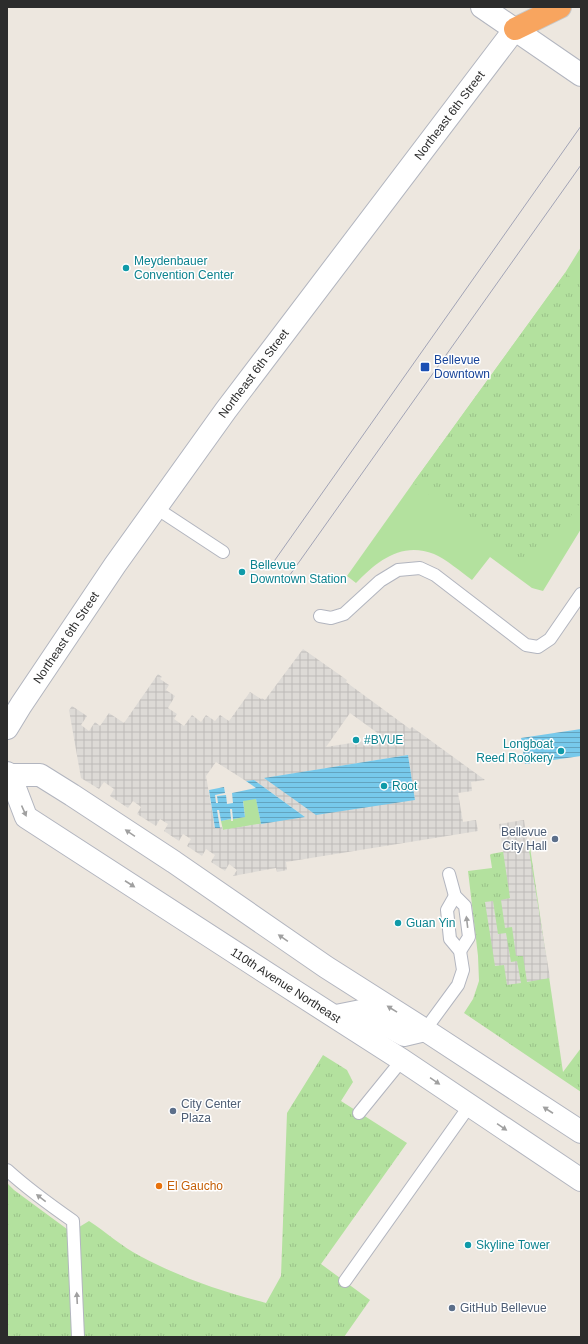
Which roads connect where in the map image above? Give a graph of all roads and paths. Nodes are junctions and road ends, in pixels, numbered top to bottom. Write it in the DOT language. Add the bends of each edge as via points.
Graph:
graph roads {
  1 [pos="482,7"];
  2 [pos="525,7"];
  3 [pos="560,7"];
  4 [pos="515,29"];
  5 [pos="581,75"];
  6 [pos="156,508"];
  7 [pos="223,552"];
  8 [pos="581,594"];
  9 [pos="320,616"];
  10 [pos="7,728"];
  11 [pos="8,774"];
  12 [pos="449,874"];
  13 [pos="455,896"];
  14 [pos="460,951"];
  15 [pos="336,1016"];
  16 [pos="425,1030"];
  17 [pos="402,1060"];
  18 [pos="470,1105"];
  19 [pos="359,1113"];
  20 [pos="581,1132"];
  21 [pos="7,1170"];
  22 [pos="581,1180"];
  23 [pos="345,1281"];
  24 [pos="78,1337"];
  1 -- 4 [label="street"];
  2 -- 4 [label="highway"];
  3 -- 4 [label="highway"];
  4 -- 5 [label="street"];
  4 -- 6 [label="street, Northeast 6th Street" via="230,404"];
  6 -- 7 [label="lane"];
  6 -- 10 [label="street, Northeast 6th Street"];
  8 -- 9 [label="lane" via="550,639 538,646 526,646 435,575 420,568 398,570 380,581 344,614 331,618"];
  11 -- 15 [label="street, 110th Avenue Northeast, one-way" via="26,817"];
  16 -- 11 [label="street, 110th Avenue Northeast, one-way" via="326,967 174,862 40,775"];
  12 -- 13 [label="lane"];
  13 -- 14 [label="lane" via="447,910 450,938"];
  14 -- 13 [label="lane, one-way" via="469,937 465,906"];
  14 -- 16 [label="lane" via="463,970 458,985"];
  15 -- 16 [label="street" via="361,1011 404,1035"];
  15 -- 17 [label="street, 110th Avenue Northeast"];
  20 -- 16 [label="street, 110th Avenue Northeast, one-way"];
  17 -- 18 [label="street, 110th Avenue Northeast, one-way"];
  17 -- 19 [label="lane"];
  18 -- 22 [label="street, 110th Avenue Northeast, one-way"];
  18 -- 23 [label="lane"];
  24 -- 21 [label="lane, one-way" via="73,1220 41,1199"];
}
